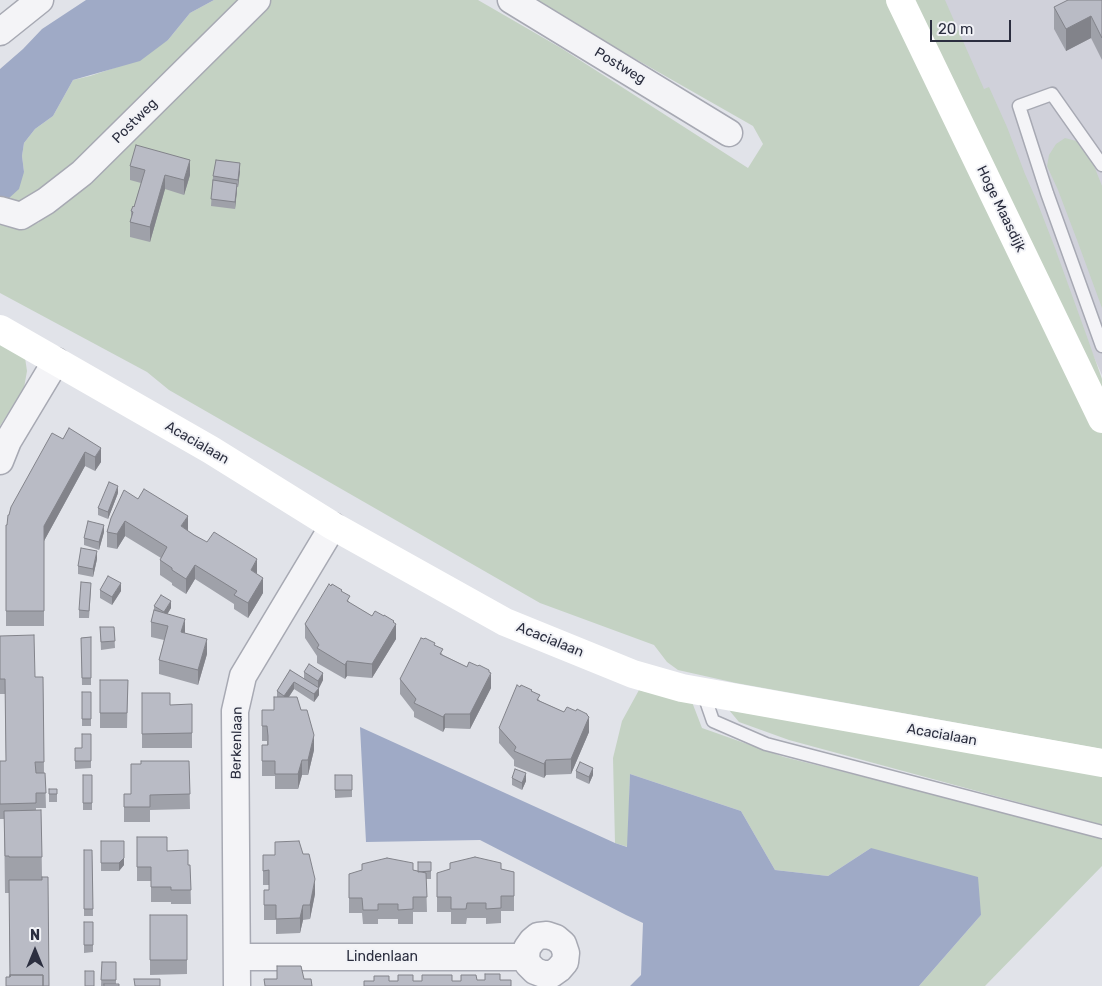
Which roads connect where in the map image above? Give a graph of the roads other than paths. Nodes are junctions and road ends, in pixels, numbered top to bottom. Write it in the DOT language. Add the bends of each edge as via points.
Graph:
graph roads {
  1 [pos="40,0"];
  2 [pos="258,0"];
  3 [pos="511,0"];
  4 [pos="900,0"];
  5 [pos="0,32"];
  6 [pos="729,133"];
  7 [pos="1102,165"];
  8 [pos="0,210"];
  9 [pos="0,330"];
  10 [pos="1102,346"];
  11 [pos="56,361"];
  12 [pos="1102,419"];
  13 [pos="0,461"];
  14 [pos="333,526"];
  15 [pos="703,692"];
  16 [pos="1102,763"];
  17 [pos="1102,832"];
  18 [pos="237,957"];
  19 [pos="526,957"];
  20 [pos="237,986"];
  1 -- 5 [label="street"];
  2 -- 8 [label="street, Postweg" via="82,174 21,216"];
  3 -- 6 [label="street, Postweg"];
  4 -- 12 [label="street, Hoge Maasdijk"];
  7 -- 10 [label="lane" via="1052,94 1019,106"];
  9 -- 11 [label="street, Acacialaan"];
  11 -- 13 [label="street" via="8,441"];
  11 -- 14 [label="street, Acacialaan" via="211,450"];
  14 -- 15 [label="street, Acacialaan" via="505,622 633,674"];
  14 -- 18 [label="street, Berkenlaan" via="241,684 235,711"];
  15 -- 16 [label="street, Acacialaan"];
  15 -- 17 [label="lane" via="712,721 766,744"];
  18 -- 19 [label="street, Lindenlaan"];
  18 -- 20 [label="street, Berkenlaan"];
}
